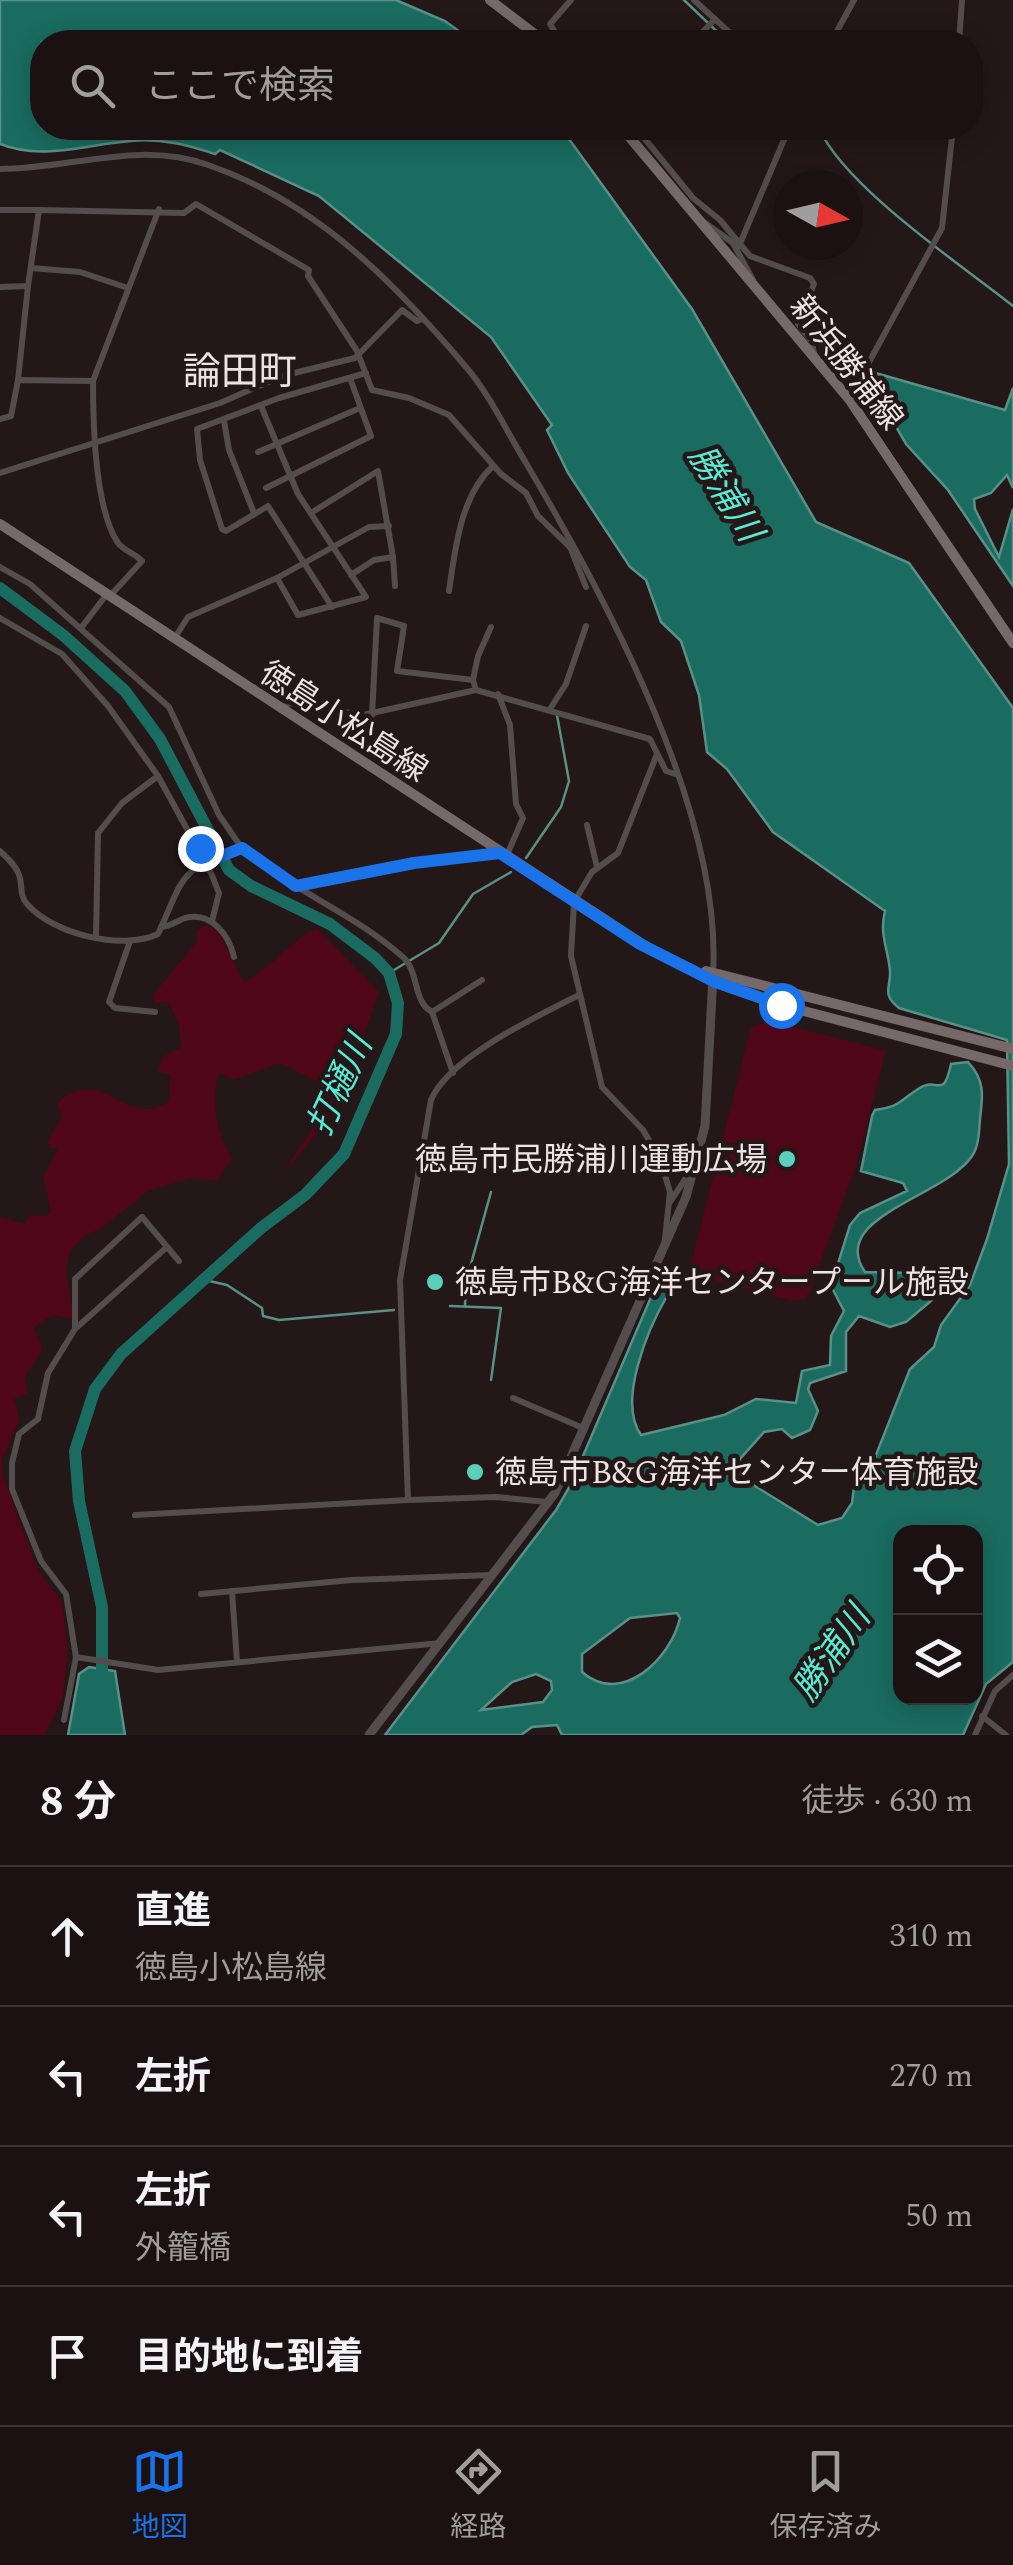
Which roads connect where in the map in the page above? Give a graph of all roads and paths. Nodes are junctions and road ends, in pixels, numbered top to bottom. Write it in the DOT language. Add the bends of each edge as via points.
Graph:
graph roads {
  1 [pos="490,0"];
  2 [pos="571,0"];
  3 [pos="694,0"];
  4 [pos="854,0"];
  5 [pos="962,0"];
  6 [pos="714,19"];
  7 [pos="529,30"];
  8 [pos="554,30"];
  9 [pos="704,30"];
  10 [pos="726,30"];
  11 [pos="838,30"];
  12 [pos="960,30"];
  13 [pos="632,140"];
  14 [pos="646,140"];
  15 [pos="783,140"];
  16 [pos="952,140"];
  17 [pos="0,169"];
  18 [pos="0,210"];
  19 [pos="39,210"];
  20 [pos="159,210"];
  21 [pos="700,220"];
  22 [pos="738,247"];
  23 [pos="31,268"];
  24 [pos="752,282"];
  25 [pos="28,286"];
  26 [pos="0,287"];
  27 [pos="128,288"];
  28 [pos="423,319"];
  29 [pos="359,356"];
  30 [pos="814,356"];
  31 [pos="366,373"];
  32 [pos="350,378"];
  33 [pos="18,380"];
  34 [pos="92,381"];
  35 [pos="850,399"];
  36 [pos="260,406"];
  37 [pos="360,408"];
  38 [pos="0,419"];
  39 [pos="224,421"];
  40 [pos="94,444"];
  41 [pos="277,445"];
  42 [pos="258,452"];
  43 [pos="493,466"];
  44 [pos="0,473"];
  45 [pos="291,477"];
  46 [pos="266,488"];
  47 [pos="310,512"];
  48 [pos="254,513"];
  49 [pos="0,524"];
  50 [pos="389,526"];
  51 [pos="572,546"];
  52 [pos="332,547"];
  53 [pos="392,558"];
  54 [pos="304,563"];
  55 [pos="0,567"];
  56 [pos="351,575"];
  57 [pos="277,578"];
  58 [pos="395,586"];
  59 [pos="586,587"];
  60 [pos="449,592"];
  61 [pos="108,595"];
  62 [pos="332,607"];
  63 [pos="0,618"];
  64 [pos="586,626"];
  65 [pos="81,628"];
  66 [pos="491,628"];
  67 [pos="174,639"];
  68 [pos="1013,642"];
  69 [pos="474,680"];
  70 [pos="476,690"];
  71 [pos="498,694"];
  72 [pos="280,708"];
  73 [pos="550,708"];
  74 [pos="372,714"];
  75 [pos="657,726"];
  76 [pos="655,744"];
  77 [pos="657,754"];
  78 [pos="675,774"];
  79 [pos="158,776"];
  80 [pos="587,824"];
  81 [pos="240,848"];
  82 [pos="0,850"];
  83 [pos="503,855"];
  84 [pos="208,861"];
  85 [pos="597,867"];
  86 [pos="296,886"];
  87 [pos="574,902"];
  88 [pos="212,921"];
  89 [pos="161,928"];
  90 [pos="96,937"];
  91 [pos="130,941"];
  92 [pos="234,958"];
  93 [pos="713,977"];
  94 [pos="482,980"];
  95 [pos="729,982"];
  96 [pos="579,994"];
  97 [pos="156,1012"];
  98 [pos="432,1012"];
  99 [pos="1013,1049"];
  100 [pos="1013,1066"];
  101 [pos="454,1073"];
  102 [pos="695,1167"];
  103 [pos="670,1203"];
  104 [pos="167,1247"];
  105 [pos="664,1248"];
  106 [pos="179,1260"];
  107 [pos="76,1328"];
  108 [pos="513,1398"];
  109 [pos="583,1428"];
  110 [pos="408,1500"];
  111 [pos="548,1502"];
  112 [pos="135,1516"];
  113 [pos="493,1575"];
  114 [pos="232,1591"];
  115 [pos="201,1594"];
  116 [pos="442,1643"];
  117 [pos="80,1658"];
  118 [pos="237,1662"];
  119 [pos="1013,1676"];
  120 [pos="982,1716"];
  121 [pos="64,1720"];
  122 [pos="369,1735"];
  123 [pos="974,1735"];
  124 [pos="1006,1735"];
  1 -- 7 [label="main road"];
  2 -- 8 [label="street" via="550,24"];
  3 -- 6 [label="street"];
  4 -- 11 [label="street"];
  5 -- 12 [label="street"];
  6 -- 9 [label="street"];
  6 -- 10 [label="street"];
  13 -- 21 [label="main road, 新浜勝浦線"];
  14 -- 22 [label="street"];
  15 -- 22 [label="street"];
  16 -- 35 [label="street" via="942,228"];
  17 -- 28 [label="street" via="150,152 206,164 324,225 365,257"];
  18 -- 19 [label="street"];
  19 -- 20 [label="street"];
  19 -- 23 [label="street"];
  20 -- 27 [label="street"];
  20 -- 29 [label="street" via="184,212 196,204 309,270"];
  21 -- 22 [label="street"];
  21 -- 24 [label="main road, 新浜勝浦線"];
  22 -- 24 [label="street"];
  22 -- 30 [label="street" via="810,278 814,284 798,324"];
  23 -- 25 [label="street"];
  23 -- 27 [label="street" via="80,272"];
  24 -- 30 [label="main road, 新浜勝浦線"];
  25 -- 26 [label="street"];
  25 -- 33 [label="street"];
  27 -- 34 [label="street"];
  28 -- 29 [label="street" via="402,310"];
  28 -- 51 [label="street" via="478,383"];
  29 -- 31 [label="street"];
  29 -- 40 [label="street" via="261,382 261,388"];
  30 -- 35 [label="main road, 新浜勝浦線"];
  31 -- 32 [label="street"];
  31 -- 43 [label="street" via="379,395 449,414"];
  32 -- 36 [label="street"];
  32 -- 37 [label="street"];
  33 -- 34 [label="street"];
  33 -- 38 [label="street" via="11,416"];
  34 -- 40 [label="street"];
  35 -- 68 [label="main road, 新浜勝浦線"];
  36 -- 39 [label="street"];
  36 -- 41 [label="street"];
  37 -- 41 [label="street"];
  37 -- 45 [label="street" via="370,436"];
  39 -- 48 [label="street"];
  39 -- 48 [label="street" via="198,429 200,460 222,529"];
  40 -- 44 [label="street"];
  40 -- 61 [label="street" via="116,541 141,558"];
  41 -- 42 [label="street"];
  41 -- 45 [label="street"];
  43 -- 51 [label="street"];
  43 -- 60 [label="street" via="455,542"];
  45 -- 46 [label="street"];
  45 -- 47 [label="street"];
  47 -- 50 [label="street" via="378,471"];
  47 -- 52 [label="street"];
  48 -- 54 [label="street" via="268,506"];
  49 -- 61 [label="main road, 徳島小松島線"];
  50 -- 52 [label="street" via="368,527"];
  50 -- 53 [label="street"];
  51 -- 59 [label="street"];
  51 -- 75 [label="street" via="608,606"];
  52 -- 54 [label="street"];
  52 -- 56 [label="street"];
  53 -- 56 [label="street" via="374,560"];
  53 -- 58 [label="street"];
  54 -- 57 [label="street"];
  54 -- 62 [label="street"];
  55 -- 65 [label="street"];
  56 -- 62 [label="street" via="365,599"];
  57 -- 62 [label="street" via="298,615"];
  57 -- 67 [label="street" via="188,617"];
  61 -- 65 [label="street"];
  61 -- 67 [label="main road, 徳島小松島線"];
  63 -- 79 [label="street" via="62,654"];
  64 -- 73 [label="street"];
  65 -- 81 [label="street" via="169,707"];
  66 -- 69 [label="street"];
  67 -- 72 [label="main road, 徳島小松島線"];
  69 -- 70 [label="street"];
  69 -- 74 [label="street" via="396,671 404,626 377,618"];
  70 -- 71 [label="street"];
  70 -- 74 [label="street"];
  71 -- 73 [label="street"];
  71 -- 83 [label="street" via="510,725 523,818"];
  72 -- 74 [label="street" via="290,703"];
  72 -- 83 [label="main road, 徳島小松島線"];
  73 -- 76 [label="street"];
  75 -- 76 [label="street"];
  75 -- 78 [label="street"];
  76 -- 77 [label="street"];
  77 -- 78 [label="street" via="666,772"];
  77 -- 85 [label="street" via="618,854"];
  78 -- 93 [label="street" via="706,874"];
  79 -- 84 [label="street"];
  79 -- 90 [label="street" via="122,803 98,833"];
  80 -- 85 [label="street"];
  81 -- 84 [label="street"];
  81 -- 86 [label="street"];
  82 -- 90 [label="street" via="18,871 29,906 51,923"];
  83 -- 86 [label="street" via="402,865"];
  83 -- 87 [label="main road, 徳島小松島線"];
  84 -- 88 [label="street" via="218,893"];
  84 -- 89 [label="street" via="178,883"];
  85 -- 87 [label="street"];
  86 -- 98 [label="street" via="406,960"];
  87 -- 93 [label="main road, 徳島小松島線"];
  87 -- 96 [label="street" via="571,956"];
  88 -- 89 [label="street" via="187,918"];
  88 -- 92 [label="street"];
  89 -- 91 [label="street"];
  90 -- 91 [label="street"];
  91 -- 97 [label="street" via="109,1002"];
  93 -- 95 [label="main road, 徳島小松島線"];
  93 -- 102 [label="street" via="711,1072"];
  94 -- 98 [label="street"];
  95 -- 99 [label="main road, 徳島小松島線"];
  95 -- 100 [label="main road, 徳島小松島線"];
  96 -- 101 [label="street" via="514,1029"];
  96 -- 103 [label="street" via="602,1087 655,1148"];
  98 -- 101 [label="street"];
  101 -- 110 [label="street" via="430,1100 400,1280"];
  102 -- 103 [label="street"];
  102 -- 105 [label="street"];
  103 -- 105 [label="street"];
  104 -- 106 [label="street"];
  104 -- 107 [label="street"];
  104 -- 107 [label="street" via="142,1217 75,1279"];
  105 -- 109 [label="street"];
  107 -- 117 [label="street" via="48,1373 38,1419 18,1434 11,1477 41,1561 66,1594"];
  108 -- 109 [label="street"];
  109 -- 111 [label="street"];
  110 -- 111 [label="street"];
  110 -- 112 [label="street"];
  111 -- 113 [label="street"];
  113 -- 114 [label="street"];
  113 -- 116 [label="street"];
  114 -- 115 [label="street"];
  114 -- 118 [label="street"];
  116 -- 118 [label="street"];
  116 -- 122 [label="street"];
  117 -- 118 [label="street" via="139,1669"];
  117 -- 121 [label="street"];
  119 -- 120 [label="street"];
  120 -- 123 [label="street"];
  120 -- 124 [label="street"];
}
